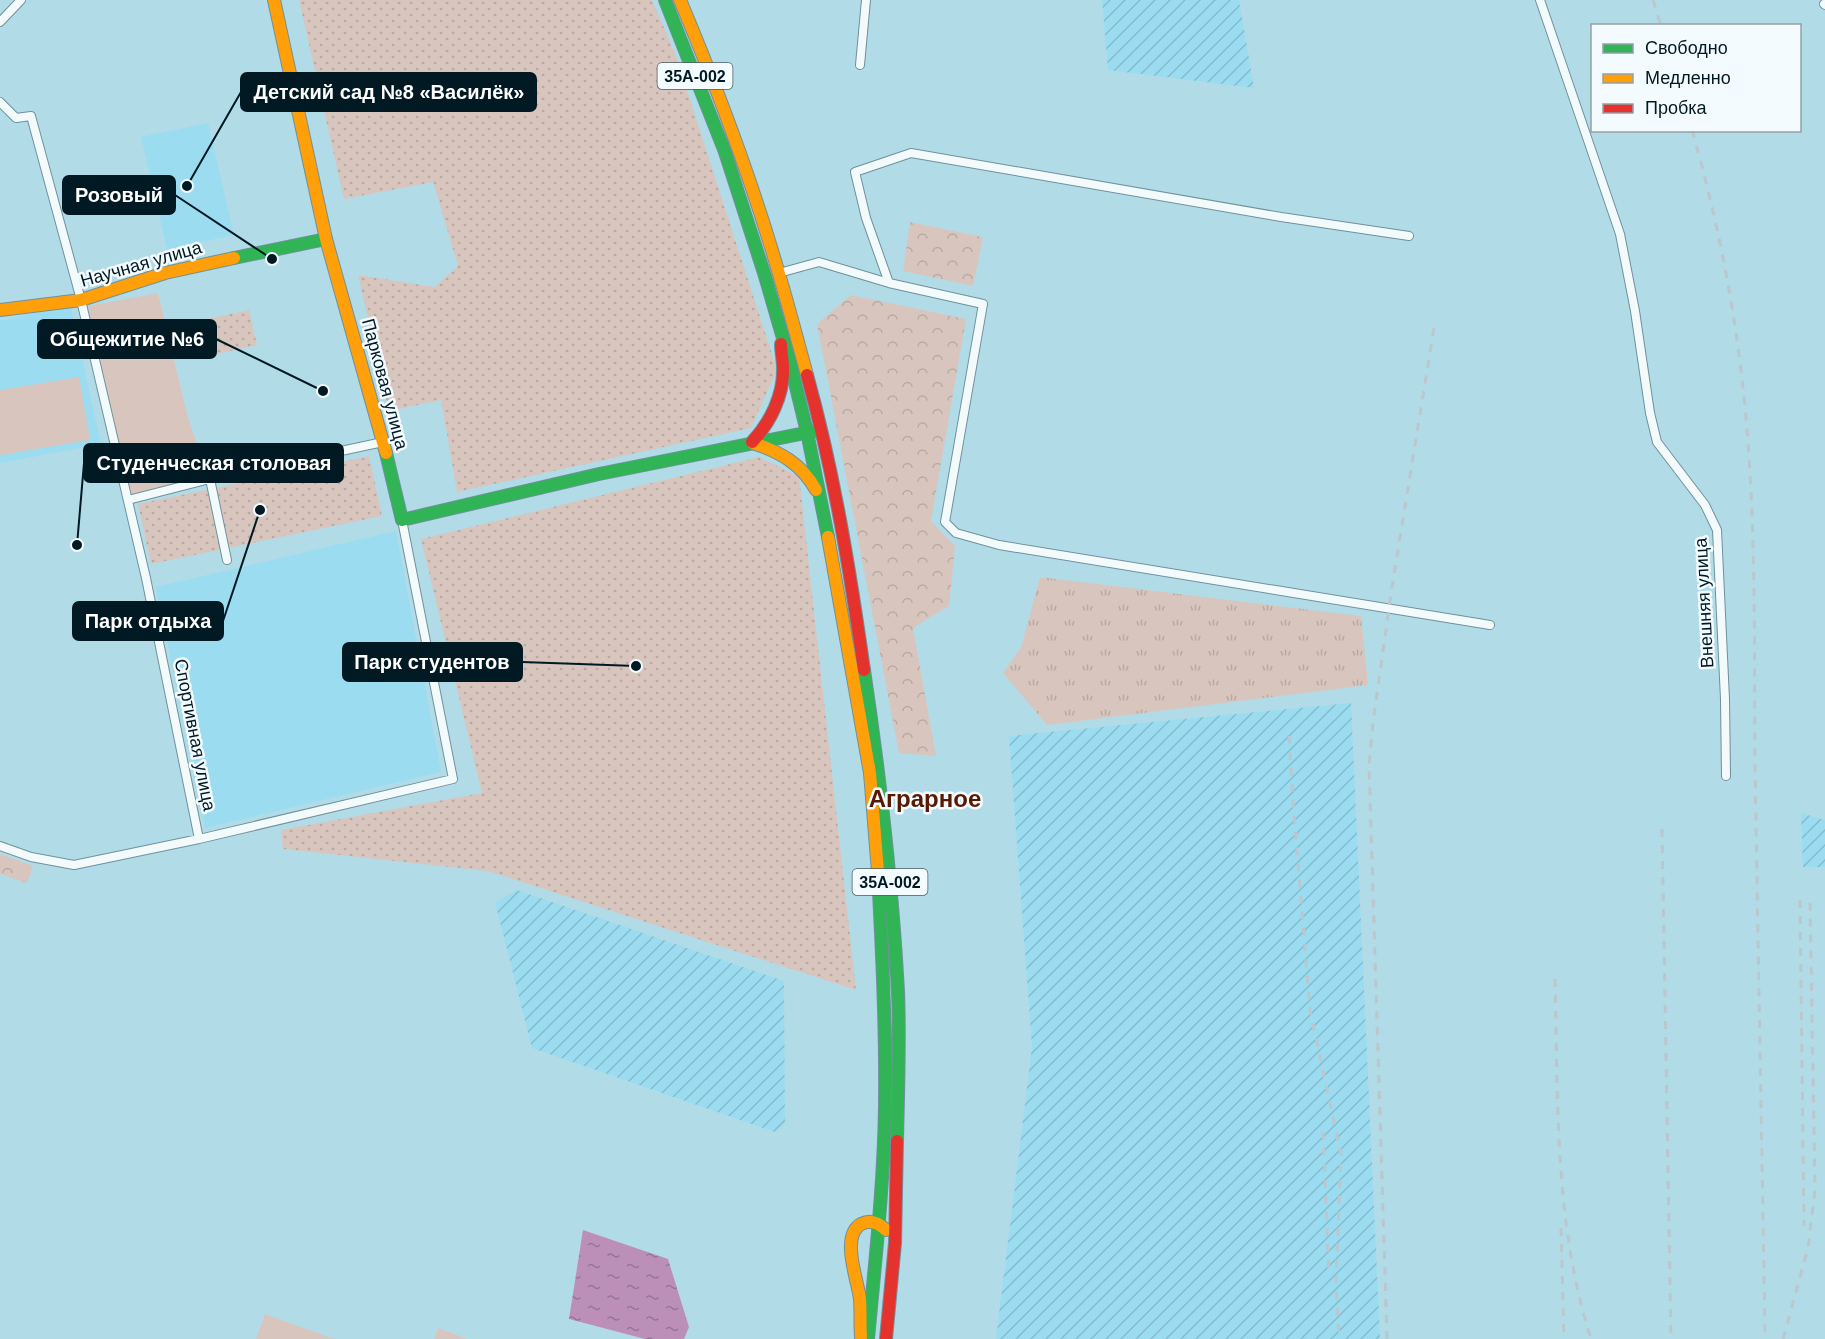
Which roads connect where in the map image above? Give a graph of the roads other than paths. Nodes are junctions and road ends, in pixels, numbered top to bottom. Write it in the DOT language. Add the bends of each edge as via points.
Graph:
graph roads {
  1 [pos="21,0"];
  2 [pos="274,0"];
  3 [pos="665,0"];
  4 [pos="680,0"];
  5 [pos="866,0"];
  6 [pos="1540,0"];
  7 [pos="0,22"];
  8 [pos="860,65"];
  9 [pos="0,102"];
  10 [pos="1409,236"];
  11 [pos="326,239"];
  12 [pos="779,273"];
  13 [pos="889,284"];
  14 [pos="81,300"];
  15 [pos="0,310"];
  16 [pos="780,327"];
  17 [pos="822,429"];
  18 [pos="807,432"];
  19 [pos="383,442"];
  20 [pos="752,442"];
  21 [pos="210,479"];
  22 [pos="128,500"];
  23 [pos="824,510"];
  24 [pos="402,520"];
  25 [pos="227,560"];
  26 [pos="1490,625"];
  27 [pos="1726,776"];
  28 [pos="199,839"];
  29 [pos="0,846"];
  30 [pos="879,1224"];
  31 [pos="895,1244"];
  32 [pos="861,1339"];
  33 [pos="868,1339"];
  34 [pos="886,1339"];
  1 -- 7 [label="street"];
  2 -- 11 [label="main road, Парковая улица"];
  3 -- 16 [label="main road, 35А-002" via="725,152"];
  4 -- 12 [label="main road, 35А-002" via="706,62"];
  5 -- 8 [label="street"];
  6 -- 27 [label="street, Внешняя улица" via="1620,234 1657,442 1705,504 1717,530"];
  9 -- 14 [label="street, Спортивная улица" via="16,118 31,116"];
  10 -- 13 [label="street" via="911,153 855,172"];
  11 -- 14 [label="main road, Научная улица" via="165,273"];
  11 -- 19 [label="main road, Парковая улица"];
  12 -- 13 [label="street" via="819,261"];
  12 -- 17 [label="main road, 35А-002"];
  13 -- 26 [label="street" via="983,304 945,522 956,533 999,545"];
  14 -- 15 [label="main road, Научная улица"];
  14 -- 22 [label="street, Спортивная улица"];
  16 -- 18 [label="main road, 35А-002"];
  16 -- 20 [label="main road" via="782,381 770,417"];
  17 -- 18 [label="main road"];
  17 -- 31 [label="main road, 35А-002" via="849,566 889,860 898,993"];
  18 -- 20 [label="main road"];
  18 -- 23 [label="main road, 35А-002"];
  19 -- 21 [label="street"];
  19 -- 24 [label="main road, Парковая улица"];
  20 -- 23 [label="main road" via="774,450 803,470 812,480"];
  20 -- 24 [label="main road"];
  21 -- 22 [label="street"];
  21 -- 25 [label="street"];
  22 -- 28 [label="street, Спортивная улица"];
  23 -- 30 [label="main road, 35А-002" via="870,773 878,861 885,1015"];
  24 -- 28 [label="street, Парковая улица" via="453,778"];
  28 -- 29 [label="street" via="74,865"];
  30 -- 31 [label="main road"];
  30 -- 32 [label="main road" via="863,1223 852,1236 850,1249 859,1296"];
  30 -- 33 [label="main road, 35А-002"];
  31 -- 34 [label="main road, 35А-002"];
}
